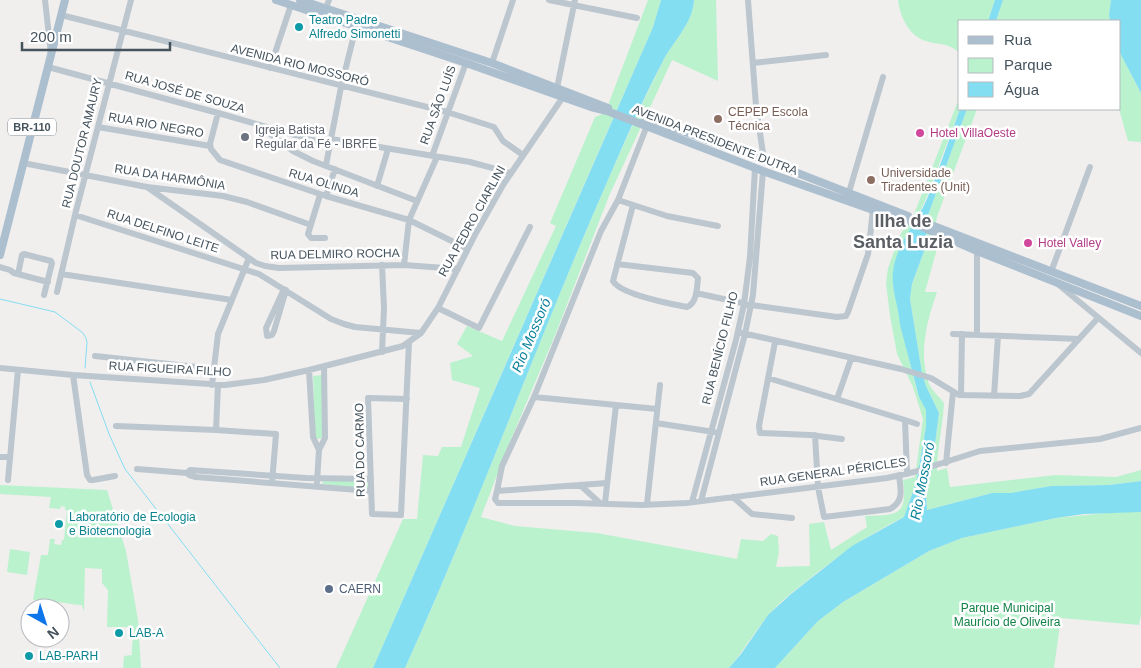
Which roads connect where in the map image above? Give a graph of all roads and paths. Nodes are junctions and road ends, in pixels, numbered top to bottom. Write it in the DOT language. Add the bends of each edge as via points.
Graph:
graph roads {
  1 [pos="45,0"];
  2 [pos="65,0"];
  3 [pos="131,0"];
  4 [pos="276,0"];
  5 [pos="300,0"];
  6 [pos="329,0"];
  7 [pos="513,0"];
  8 [pos="549,0"];
  9 [pos="748,0"];
  10 [pos="575,3"];
  11 [pos="291,6"];
  12 [pos="324,13"];
  13 [pos="61,15"];
  14 [pos="637,18"];
  15 [pos="356,27"];
  16 [pos="122,31"];
  17 [pos="414,41"];
  18 [pos="826,55"];
  19 [pos="51,56"];
  20 [pos="466,62"];
  21 [pos="492,63"];
  22 [pos="753,63"];
  23 [pos="48,67"];
  24 [pos="270,68"];
  25 [pos="883,76"];
  26 [pos="109,83"];
  27 [pos="341,87"];
  28 [pos="557,88"];
  29 [pos="562,98"];
  30 [pos="608,109"];
  31 [pos="447,112"];
  32 [pos="218,113"];
  33 [pos="646,124"];
  34 [pos="258,125"];
  35 [pos="98,127"];
  36 [pos="330,142"];
  37 [pos="210,146"];
  38 [pos="388,149"];
  39 [pos="523,155"];
  40 [pos="434,156"];
  41 [pos="764,160"];
  42 [pos="23,163"];
  43 [pos="326,165"];
  44 [pos="1090,167"];
  45 [pos="755,168"];
  46 [pos="335,169"];
  47 [pos="764,171"];
  48 [pos="511,173"];
  49 [pos="86,175"];
  50 [pos="809,177"];
  51 [pos="376,186"];
  52 [pos="806,186"];
  53 [pos="147,187"];
  54 [pos="849,192"];
  55 [pos="323,195"];
  56 [pos="618,200"];
  57 [pos="417,201"];
  58 [pos="633,205"];
  59 [pos="873,210"];
  60 [pos="753,211"];
  61 [pos="760,212"];
  62 [pos="75,215"];
  63 [pos="905,217"];
  64 [pos="409,220"];
  65 [pos="310,226"];
  66 [pos="718,226"];
  67 [pos="530,227"];
  68 [pos="935,229"];
  69 [pos="325,238"];
  70 [pos="2,239"];
  71 [pos="468,249"];
  72 [pos="977,251"];
  73 [pos="0,255"];
  74 [pos="249,258"];
  75 [pos="617,264"];
  76 [pos="1018,264"];
  77 [pos="382,265"];
  78 [pos="404,265"];
  79 [pos="0,267"];
  80 [pos="752,267"];
  81 [pos="245,268"];
  82 [pos="458,269"];
  83 [pos="18,271"];
  84 [pos="1051,272"];
  85 [pos="61,274"];
  86 [pos="48,282"];
  87 [pos="1056,283"];
  88 [pos="285,289"];
  89 [pos="57,292"];
  90 [pos="696,293"];
  91 [pos="44,295"];
  92 [pos="232,300"];
  93 [pos="747,304"];
  94 [pos="1141,306"];
  95 [pos="438,308"];
  96 [pos="1141,316"];
  97 [pos="1098,318"];
  98 [pos="383,329"];
  99 [pos="421,333"];
  100 [pos="741,333"];
  101 [pos="953,334"];
  102 [pos="962,334"];
  103 [pos="978,335"];
  104 [pos="998,336"];
  105 [pos="1079,339"];
  106 [pos="409,342"];
  107 [pos="775,342"];
  108 [pos="382,352"];
  109 [pos="1141,354"];
  110 [pos="95,356"];
  111 [pos="851,359"];
  112 [pos="324,366"];
  113 [pos="0,368"];
  114 [pos="215,369"];
  115 [pos="18,370"];
  116 [pos="309,370"];
  117 [pos="73,376"];
  118 [pos="768,378"];
  119 [pos="215,385"];
  120 [pos="660,385"];
  121 [pos="953,392"];
  122 [pos="960,395"];
  123 [pos="994,396"];
  124 [pos="534,397"];
  125 [pos="407,399"];
  126 [pos="837,399"];
  127 [pos="616,405"];
  128 [pos="657,409"];
  129 [pos="905,420"];
  130 [pos="656,423"];
  131 [pos="917,424"];
  132 [pos="116,426"];
  133 [pos="1141,428"];
  134 [pos="216,430"];
  135 [pos="710,432"];
  136 [pos="718,433"];
  137 [pos="815,435"];
  138 [pos="842,439"];
  139 [pos="319,450"];
  140 [pos="0,457"];
  141 [pos="10,457"];
  142 [pos="943,464"];
  143 [pos="137,469"];
  144 [pos="907,474"];
  145 [pos="115,476"];
  146 [pos="899,476"];
  147 [pos="272,479"];
  148 [pos="371,479"];
  149 [pos="8,480"];
  150 [pos="318,482"];
  151 [pos="607,483"];
  152 [pos="580,485"];
  153 [pos="818,487"];
  154 [pos="371,491"];
  155 [pos="497,491"];
  156 [pos="733,497"];
  157 [pos="701,501"];
  158 [pos="692,502"];
  159 [pos="602,503"];
  160 [pos="647,504"];
  161 [pos="792,518"];
  1 -- 19 [label="street"];
  2 -- 13 [label="main road, BR-110"];
  3 -- 16 [label="street, RUA DOUTOR AMAURY"];
  4 -- 11 [label="main road, AVENIDA PRESIDENTE DUTRA"];
  5 -- 12 [label="main road, AVENIDA PRESIDENTE DUTRA"];
  6 -- 12 [label="street"];
  7 -- 21 [label="street"];
  8 -- 10 [label="street"];
  9 -- 22 [label="street"];
  10 -- 14 [label="street"];
  10 -- 28 [label="street"];
  11 -- 12 [label="main road, AVENIDA PRESIDENTE DUTRA"];
  11 -- 24 [label="street"];
  12 -- 15 [label="main road, AVENIDA PRESIDENTE DUTRA"];
  12 -- 17 [label="main road, AVENIDA PRESIDENTE DUTRA"];
  13 -- 16 [label="street, AVENIDA RIO MOSSORÓ"];
  13 -- 19 [label="main road, BR-110"];
  15 -- 17 [label="main road, AVENIDA PRESIDENTE DUTRA"];
  15 -- 27 [label="street"];
  16 -- 24 [label="street, AVENIDA RIO MOSSORÓ"];
  16 -- 26 [label="street, RUA DOUTOR AMAURY"];
  17 -- 20 [label="main road, AVENIDA PRESIDENTE DUTRA"];
  17 -- 21 [label="main road, AVENIDA PRESIDENTE DUTRA"];
  18 -- 22 [label="street"];
  19 -- 23 [label="main road, BR-110"];
  20 -- 29 [label="main road, AVENIDA PRESIDENTE DUTRA"];
  20 -- 31 [label="street, RUA SÃO LUÍS"];
  21 -- 28 [label="main road, AVENIDA PRESIDENTE DUTRA"];
  22 -- 41 [label="street"];
  23 -- 26 [label="street, RUA JOSÉ DE SOUZA"];
  23 -- 42 [label="main road, BR-110"];
  24 -- 27 [label="street, AVENIDA RIO MOSSORÓ"];
  25 -- 54 [label="street"];
  26 -- 32 [label="street, RUA JOSÉ DE SOUZA"];
  26 -- 35 [label="street, RUA DOUTOR AMAURY"];
  27 -- 31 [label="street, AVENIDA RIO MOSSORÓ"];
  27 -- 36 [label="street"];
  28 -- 30 [label="main road, AVENIDA PRESIDENTE DUTRA"];
  29 -- 30 [label="main road, AVENIDA PRESIDENTE DUTRA"];
  29 -- 39 [label="street, RUA PEDRO CIARLINI"];
  30 -- 33 [label="main road, AVENIDA PRESIDENTE DUTRA"];
  31 -- 39 [label="street, AVENIDA RIO MOSSORÓ" via="494,126 503,141"];
  31 -- 40 [label="street, RUA SÃO LUÍS"];
  32 -- 34 [label="street, RUA JOSÉ DE SOUZA"];
  32 -- 37 [label="street"];
  33 -- 41 [label="main road, AVENIDA PRESIDENTE DUTRA" via="668,126"];
  33 -- 45 [label="main road, AVENIDA PRESIDENTE DUTRA"];
  33 -- 56 [label="street"];
  34 -- 36 [label="street, RUA JOSÉ DE SOUZA"];
  34 -- 43 [label="street, RUA JOSÉ DE SOUZA" via="293,151"];
  35 -- 37 [label="street, RUA RIO NEGRO"];
  35 -- 49 [label="street, RUA DOUTOR AMAURY"];
  36 -- 38 [label="street, RUA JOSÉ DE SOUZA"];
  36 -- 43 [label="street"];
  37 -- 55 [label="street, RUA OLINDA" via="220,160"];
  38 -- 40 [label="street, RUA JOSÉ DE SOUZA"];
  38 -- 51 [label="street"];
  39 -- 48 [label="street, RUA PEDRO CIARLINI"];
  40 -- 48 [label="street, RUA JOSÉ DE SOUZA"];
  40 -- 57 [label="street, RUA SÃO LUÍS"];
  41 -- 50 [label="main road, AVENIDA PRESIDENTE DUTRA"];
  42 -- 49 [label="street, RUA DA HARMÔNIA"];
  42 -- 70 [label="main road, BR-110"];
  43 -- 46 [label="street, RUA JOSÉ DE SOUZA"];
  44 -- 84 [label="street"];
  45 -- 47 [label="main road, AVENIDA PRESIDENTE DUTRA"];
  45 -- 60 [label="street, RUA BENÍCIO FILHO"];
  46 -- 51 [label="street, RUA JOSÉ DE SOUZA"];
  46 -- 55 [label="street"];
  47 -- 52 [label="main road, AVENIDA PRESIDENTE DUTRA"];
  47 -- 61 [label="street, RUA BENÍCIO FILHO"];
  48 -- 71 [label="street, RUA PEDRO CIARLINI"];
  49 -- 53 [label="street, RUA DA HARMÔNIA"];
  49 -- 62 [label="street, RUA DOUTOR AMAURY"];
  50 -- 52 [label="main road"];
  50 -- 54 [label="main road, AVENIDA PRESIDENTE DUTRA"];
  51 -- 57 [label="street, RUA JOSÉ DE SOUZA"];
  52 -- 59 [label="main road, AVENIDA PRESIDENTE DUTRA"];
  53 -- 65 [label="street, RUA DA HARMÔNIA" via="222,196"];
  53 -- 74 [label="street, RUA DELMIRO ROCHA"];
  54 -- 63 [label="main road, AVENIDA PRESIDENTE DUTRA"];
  55 -- 64 [label="street, RUA OLINDA"];
  55 -- 65 [label="street"];
  56 -- 58 [label="street"];
  56 -- 124 [label="street" via="601,230"];
  57 -- 64 [label="street, RUA SÃO LUÍS"];
  58 -- 66 [label="street" via="667,216"];
  58 -- 75 [label="street"];
  59 -- 63 [label="main road, AVENIDA PRESIDENTE DUTRA"];
  59 -- 93 [label="street" via="865,263 846,316"];
  60 -- 61 [label="street"];
  60 -- 80 [label="street, RUA BENÍCIO FILHO"];
  61 -- 80 [label="street, RUA BENÍCIO FILHO"];
  62 -- 81 [label="street, RUA DELFINO LEITE"];
  62 -- 85 [label="street, RUA DOUTOR AMAURY"];
  63 -- 68 [label="main road, AVENIDA PRESIDENTE DUTRA"];
  64 -- 71 [label="street, RUA OLINDA"];
  64 -- 78 [label="street, RUA SÃO LUÍS"];
  65 -- 69 [label="street" via="311,238"];
  67 -- 95 [label="street" via="480,328"];
  68 -- 72 [label="main road, AVENIDA PRESIDENTE DUTRA"];
  68 -- 76 [label="main road, AVENIDA PRESIDENTE DUTRA"];
  70 -- 73 [label="main road, BR-110"];
  71 -- 82 [label="street, RUA PEDRO CIARLINI"];
  72 -- 76 [label="main road, AVENIDA PRESIDENTE DUTRA"];
  72 -- 103 [label="street"];
  74 -- 77 [label="street, RUA DELMIRO ROCHA" via="278,268"];
  74 -- 81 [label="street"];
  75 -- 90 [label="street" via="695,274 698,278"];
  75 -- 90 [label="street" via="613,283 618,287 687,307 692,304"];
  76 -- 84 [label="main road, AVENIDA PRESIDENTE DUTRA"];
  76 -- 87 [label="main road, AVENIDA PRESIDENTE DUTRA"];
  77 -- 78 [label="street, RUA DELMIRO ROCHA"];
  77 -- 98 [label="street"];
  78 -- 82 [label="street, RUA DELMIRO ROCHA"];
  79 -- 83 [label="street"];
  80 -- 93 [label="street, RUA BENÍCIO FILHO"];
  81 -- 88 [label="street, RUA DELFINO LEITE"];
  81 -- 92 [label="street"];
  82 -- 95 [label="street, RUA PEDRO CIARLINI"];
  83 -- 86 [label="street"];
  83 -- 86 [label="street" via="24,254 51,261"];
  84 -- 94 [label="main road, AVENIDA PRESIDENTE DUTRA"];
  85 -- 89 [label="street, RUA DOUTOR AMAURY"];
  85 -- 92 [label="street"];
  86 -- 91 [label="street"];
  87 -- 96 [label="main road, AVENIDA PRESIDENTE DUTRA"];
  87 -- 97 [label="street"];
  88 -- 88 [label="street" via="266,328 267,336 274,331"];
  88 -- 98 [label="street, RUA DELFINO LEITE" via="337,322"];
  90 -- 93 [label="street"];
  92 -- 114 [label="street" via="218,334"];
  93 -- 100 [label="street, RUA BENÍCIO FILHO"];
  95 -- 99 [label="street, RUA PEDRO CIARLINI"];
  97 -- 105 [label="street"];
  97 -- 109 [label="street"];
  98 -- 99 [label="street, RUA DELFINO LEITE"];
  98 -- 108 [label="street"];
  99 -- 106 [label="street, RUA FIGUEIRA FILHO"];
  100 -- 107 [label="street"];
  100 -- 135 [label="street, RUA BENÍCIO FILHO"];
  100 -- 136 [label="street, RUA BENÍCIO FILHO"];
  101 -- 102 [label="street"];
  102 -- 103 [label="street"];
  102 -- 122 [label="street"];
  103 -- 104 [label="street"];
  104 -- 105 [label="street"];
  104 -- 123 [label="street"];
  105 -- 123 [label="street" via="1029,394"];
  106 -- 108 [label="street, RUA FIGUEIRA FILHO"];
  106 -- 125 [label="street, RUA DO CARMO"];
  107 -- 111 [label="street"];
  107 -- 118 [label="street"];
  108 -- 112 [label="street, RUA FIGUEIRA FILHO"];
  110 -- 114 [label="street, RUA FIGUEIRA FILHO"];
  111 -- 121 [label="street" via="931,378"];
  111 -- 126 [label="street"];
  112 -- 116 [label="street, RUA FIGUEIRA FILHO"];
  112 -- 139 [label="street" via="325,438"];
  113 -- 115 [label="street, RUA FIGUEIRA FILHO"];
  114 -- 119 [label="street"];
  115 -- 117 [label="street, RUA FIGUEIRA FILHO"];
  115 -- 141 [label="street"];
  116 -- 119 [label="street, RUA FIGUEIRA FILHO" via="264,380"];
  116 -- 139 [label="street" via="313,437"];
  117 -- 119 [label="street, RUA FIGUEIRA FILHO"];
  117 -- 145 [label="street" via="87,475 90,480"];
  118 -- 126 [label="street"];
  118 -- 137 [label="street" via="760,433"];
  119 -- 134 [label="street"];
  120 -- 128 [label="street"];
  121 -- 122 [label="street"];
  121 -- 142 [label="street"];
  122 -- 123 [label="street"];
  124 -- 127 [label="street"];
  124 -- 155 [label="street" via="502,466"];
  125 -- 148 [label="street, RUA DO CARMO" via="368,398"];
  125 -- 154 [label="street, RUA DO CARMO" via="401,515 372,514"];
  126 -- 129 [label="street"];
  127 -- 128 [label="street"];
  127 -- 151 [label="street"];
  128 -- 130 [label="street"];
  129 -- 131 [label="street"];
  129 -- 144 [label="street"];
  130 -- 135 [label="street"];
  130 -- 160 [label="street"];
  132 -- 134 [label="street"];
  133 -- 142 [label="street, RUA GENERAL PÉRICLES" via="1100,439 989,450"];
  134 -- 147 [label="street" via="276,434"];
  135 -- 136 [label="street"];
  135 -- 158 [label="street, RUA BENÍCIO FILHO"];
  136 -- 157 [label="street, RUA BENÍCIO FILHO"];
  137 -- 138 [label="street"];
  137 -- 153 [label="street"];
  139 -- 150 [label="street"];
  140 -- 141 [label="street"];
  141 -- 149 [label="street"];
  142 -- 144 [label="street, RUA GENERAL PÉRICLES"];
  143 -- 147 [label="street" via="186,473 190,470"];
  144 -- 146 [label="street, RUA GENERAL PÉRICLES"];
  146 -- 153 [label="street, RUA GENERAL PÉRICLES"];
  146 -- 153 [label="street" via="901,498 890,509 824,516"];
  147 -- 150 [label="street"];
  148 -- 150 [label="street"];
  148 -- 154 [label="street, RUA DO CARMO"];
  150 -- 154 [label="street"];
  151 -- 152 [label="street"];
  151 -- 159 [label="street"];
  152 -- 155 [label="street"];
  152 -- 159 [label="street"];
  153 -- 156 [label="street, RUA GENERAL PÉRICLES"];
  155 -- 159 [label="street, RUA GENERAL PÉRICLES" via="495,501 500,503"];
  156 -- 157 [label="street, RUA GENERAL PÉRICLES"];
  156 -- 161 [label="street" via="752,514"];
  157 -- 158 [label="street, RUA GENERAL PÉRICLES"];
  158 -- 160 [label="street, RUA GENERAL PÉRICLES"];
  159 -- 160 [label="street, RUA GENERAL PÉRICLES"];
}
